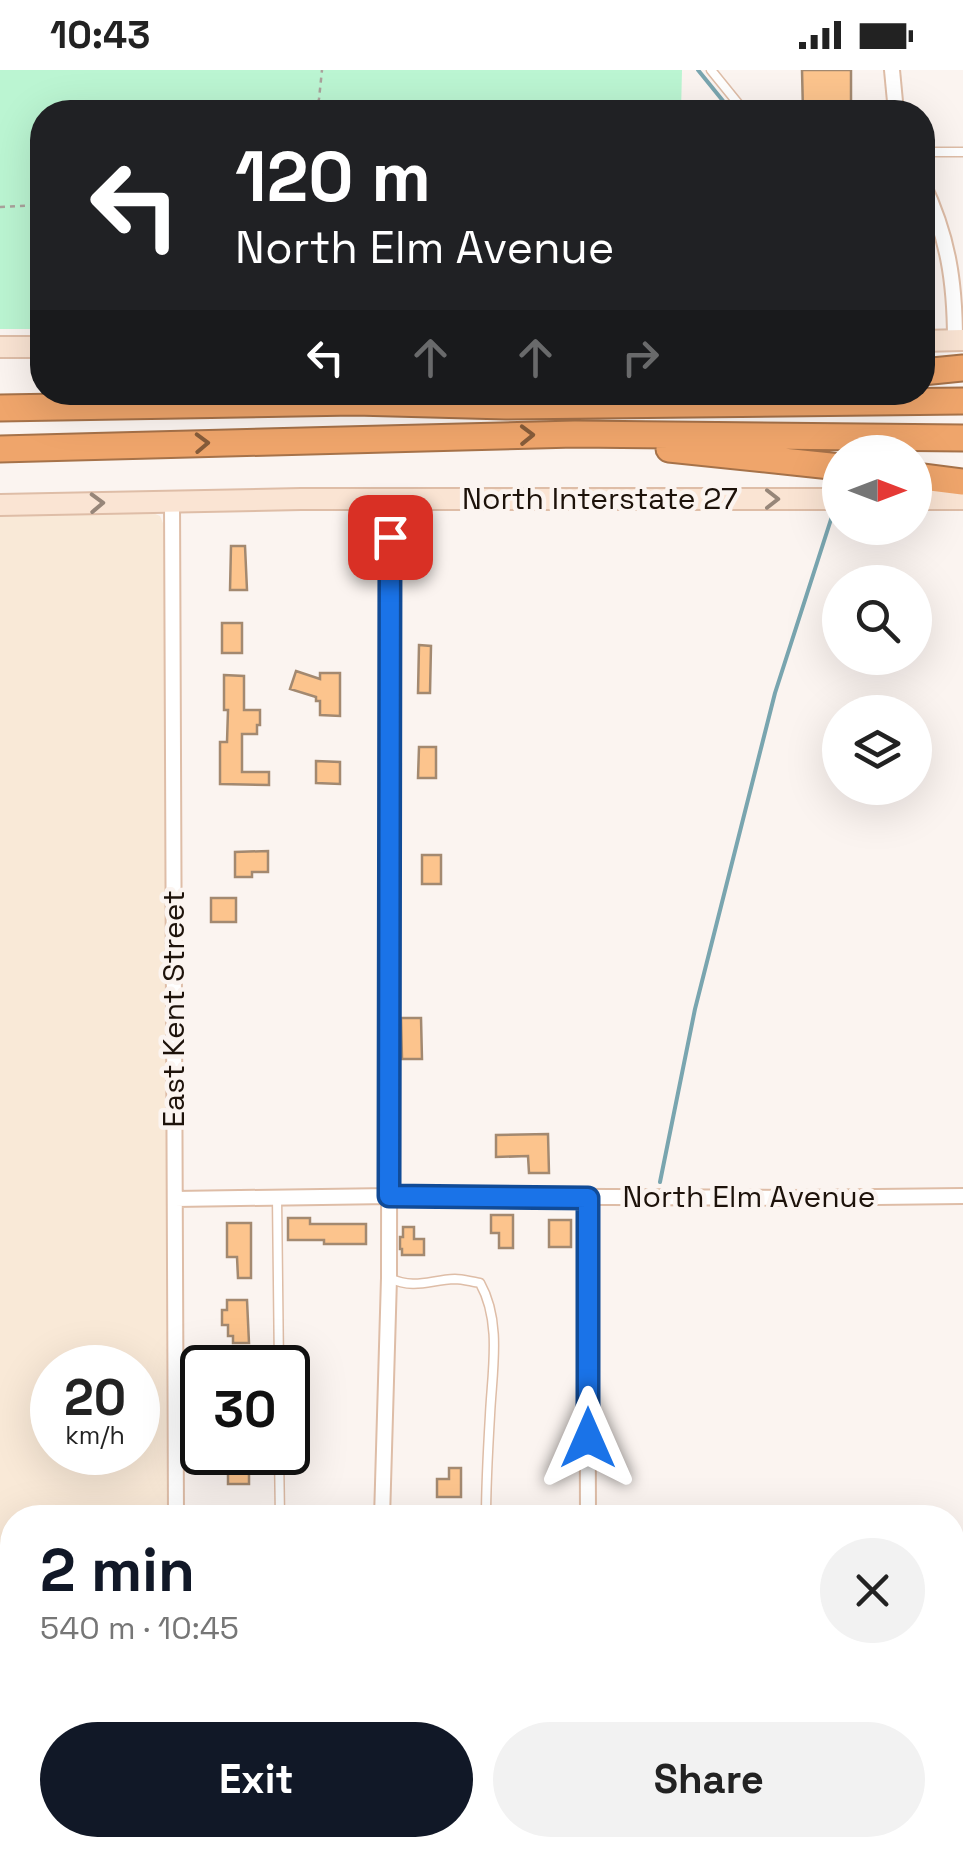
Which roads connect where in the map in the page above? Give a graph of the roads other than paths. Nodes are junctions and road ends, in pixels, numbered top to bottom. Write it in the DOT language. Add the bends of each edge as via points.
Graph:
graph roads {
  1 [pos="711,70"];
  2 [pos="892,70"];
  3 [pos="735,100"];
  4 [pos="895,100"];
  5 [pos="935,152"];
  6 [pos="963,152"];
  7 [pos="935,208"];
  8 [pos="959,340"];
  9 [pos="0,347"];
  10 [pos="30,347"];
  11 [pos="963,368"];
  12 [pos="935,371"];
  13 [pos="935,401"];
  14 [pos="963,401"];
  15 [pos="191,405"];
  16 [pos="488,405"];
  17 [pos="612,405"];
  18 [pos="0,408"];
  19 [pos="576,434"];
  20 [pos="963,438"];
  21 [pos="0,450"];
  22 [pos="822,466"];
  23 [pos="932,478"];
  24 [pos="963,482"];
  25 [pos="390,499"];
  26 [pos="822,499"];
  27 [pos="932,499"];
  28 [pos="963,500"];
  29 [pos="172,501"];
  30 [pos="0,505"];
  31 [pos="389,1196"];
  32 [pos="963,1196"];
  33 [pos="277,1197"];
  34 [pos="588,1198"];
  35 [pos="175,1199"];
  36 [pos="389,1278"];
  37 [pos="279,1345"];
  38 [pos="280,1475"];
  39 [pos="176,1505"];
  40 [pos="280,1505"];
  41 [pos="382,1505"];
  42 [pos="486,1505"];
  43 [pos="588,1505"];
  1 -- 3 [label="lane"];
  2 -- 4 [label="street"];
  5 -- 6 [label="lane"];
  7 -- 8 [label="street" via="952,273"];
  9 -- 10 [label="main road"];
  11 -- 12 [label="highway"];
  13 -- 14 [label="highway"];
  15 -- 18 [label="highway"];
  16 -- 17 [label="highway"];
  19 -- 20 [label="highway"];
  21 -- 19 [label="highway, one-way"];
  19 -- 22 [label="highway"];
  23 -- 24 [label="highway"];
  25 -- 26 [label="main road, North Interstate 27, one-way"];
  25 -- 29 [label="main road, North Interstate 27"];
  25 -- 31 [label="street"];
  27 -- 28 [label="main road"];
  30 -- 29 [label="main road, North Interstate 27, one-way"];
  29 -- 35 [label="street, East Kent Street"];
  31 -- 33 [label="street, North Elm Avenue"];
  31 -- 34 [label="street, North Elm Avenue"];
  31 -- 36 [label="street"];
  32 -- 34 [label="street, North Elm Avenue"];
  33 -- 35 [label="street, North Elm Avenue"];
  33 -- 37 [label="lane"];
  34 -- 43 [label="street"];
  35 -- 39 [label="street, East Kent Street"];
  36 -- 41 [label="street"];
  36 -- 42 [label="lane" via="402,1284 480,1283 489,1300 494,1339"];
  38 -- 40 [label="lane"];
}
